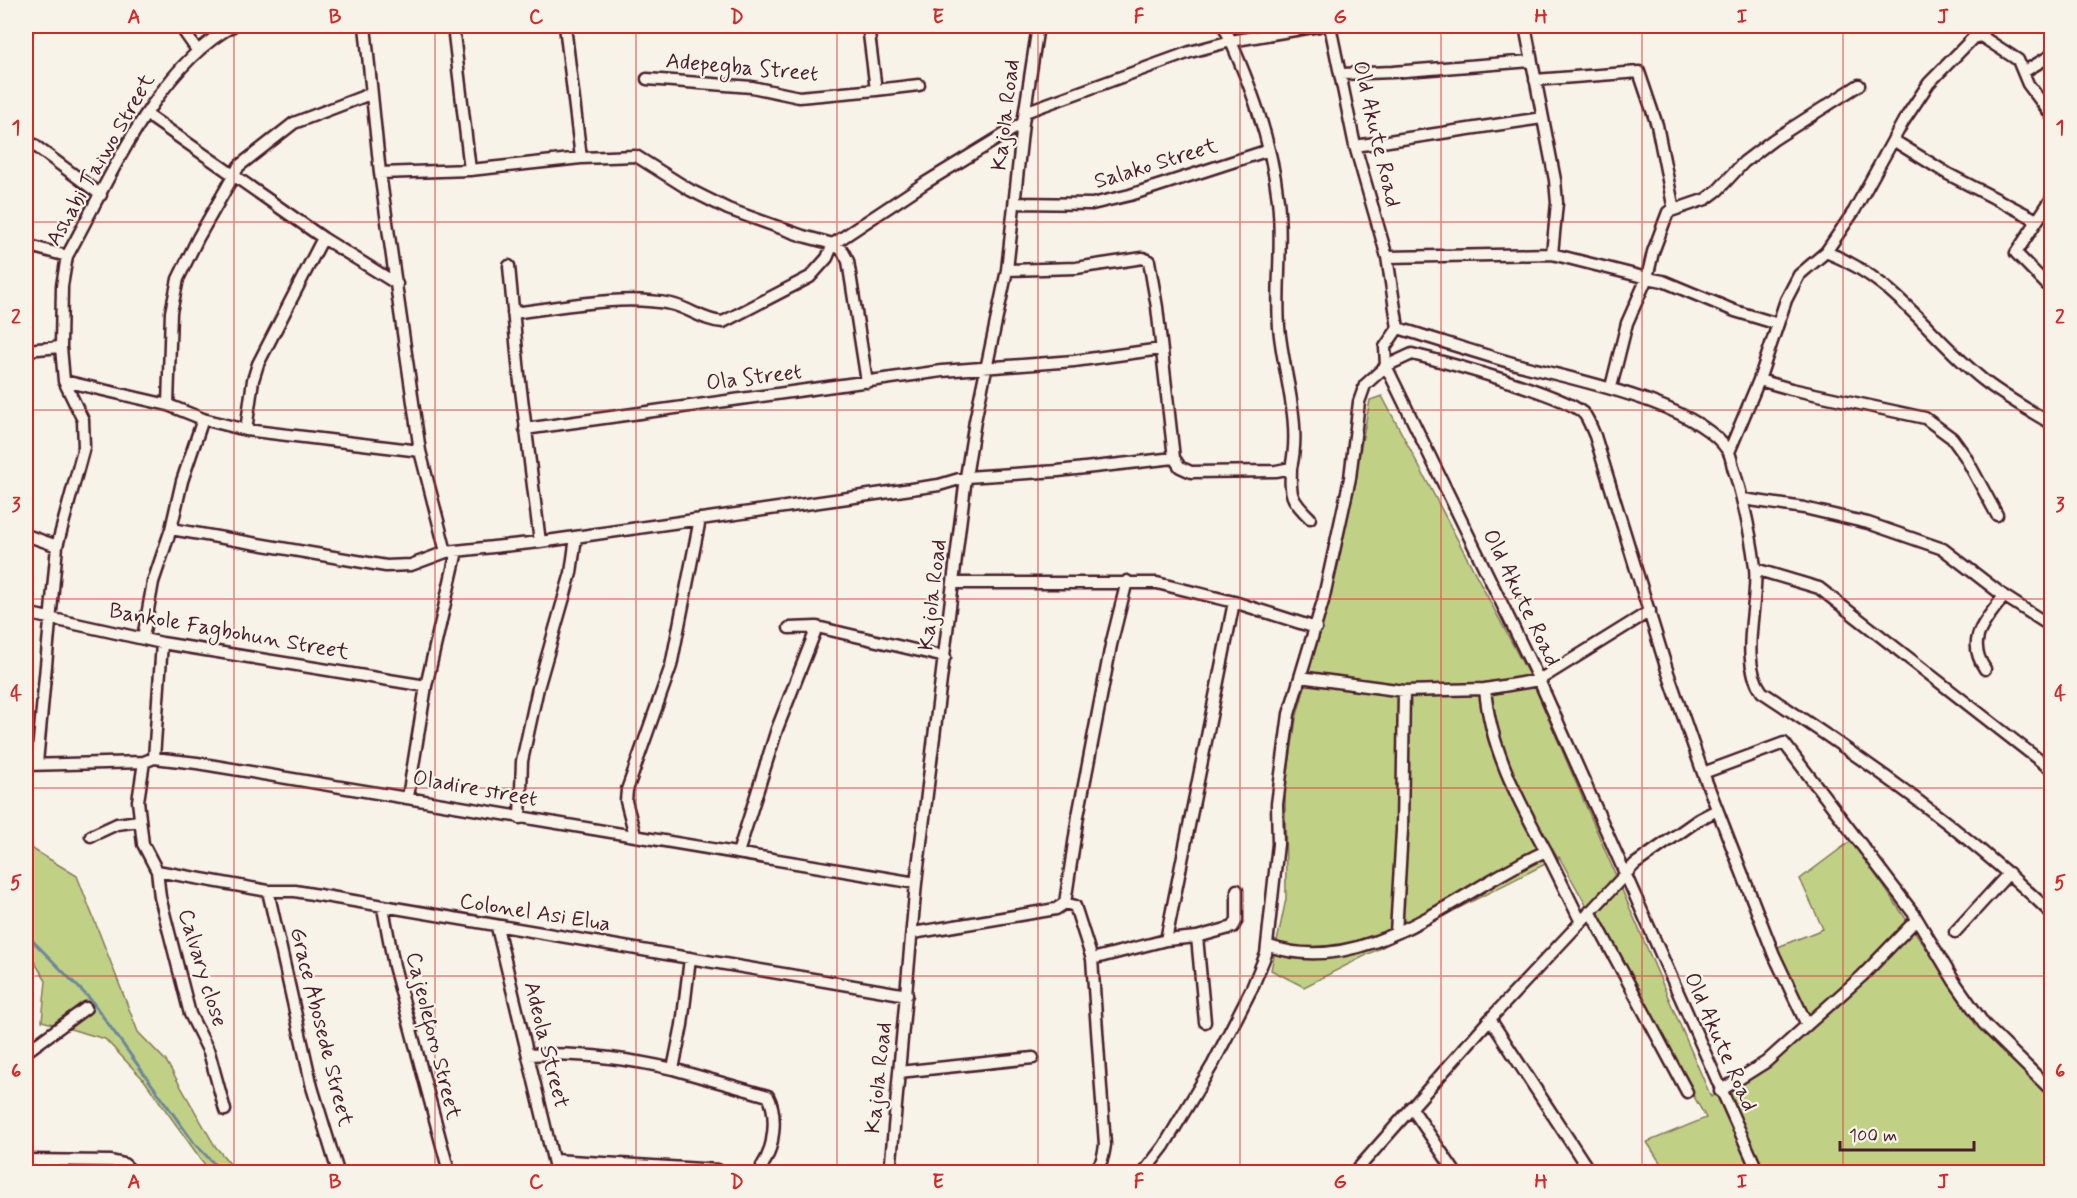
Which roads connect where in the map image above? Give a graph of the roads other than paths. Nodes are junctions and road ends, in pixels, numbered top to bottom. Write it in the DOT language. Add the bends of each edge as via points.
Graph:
graph roads {
  1 [pos="180,26"];
  2 [pos="233,26"];
  3 [pos="365,26"];
  4 [pos="453,26"];
  5 [pos="566,26"];
  6 [pos="868,26"];
  7 [pos="1038,26"];
  8 [pos="1224,26"];
  9 [pos="1319,26"];
  10 [pos="1330,26"];
  11 [pos="1525,26"];
  12 [pos="1231,41"];
  13 [pos="197,50"];
  14 [pos="2052,55"];
  15 [pos="1531,61"];
  16 [pos="2025,71"];
  17 [pos="1341,74"];
  18 [pos="647,79"];
  19 [pos="1535,80"];
  20 [pos="919,85"];
  21 [pos="1859,85"];
  22 [pos="876,90"];
  23 [pos="370,94"];
  24 [pos="1025,112"];
  25 [pos="146,114"];
  26 [pos="2052,116"];
  27 [pos="1542,118"];
  28 [pos="1023,123"];
  29 [pos="26,139"];
  30 [pos="1893,140"];
  31 [pos="1355,146"];
  32 [pos="1269,150"];
  33 [pos="581,158"];
  34 [pos="470,170"];
  35 [pos="380,173"];
  36 [pos="233,175"];
  37 [pos="101,195"];
  38 [pos="2052,198"];
  39 [pos="1016,203"];
  40 [pos="1674,210"];
  41 [pos="2037,220"];
  42 [pos="323,238"];
  43 [pos="833,244"];
  44 [pos="26,245"];
  45 [pos="1826,252"];
  46 [pos="1552,254"];
  47 [pos="67,256"];
  48 [pos="1387,257"];
  49 [pos="508,266"];
  50 [pos="1007,270"];
  51 [pos="1647,278"];
  52 [pos="397,284"];
  53 [pos="2052,290"];
  54 [pos="513,313"];
  55 [pos="1778,324"];
  56 [pos="1398,328"];
  57 [pos="61,347"];
  58 [pos="1161,349"];
  59 [pos="26,350"];
  60 [pos="987,366"];
  61 [pos="1386,366"];
  62 [pos="1759,380"];
  63 [pos="64,381"];
  64 [pos="867,382"];
  65 [pos="1611,387"];
  66 [pos="168,405"];
  67 [pos="203,419"];
  68 [pos="2052,424"];
  69 [pos="525,429"];
  70 [pos="246,430"];
  71 [pos="420,451"];
  72 [pos="1729,452"];
  73 [pos="1174,458"];
  74 [pos="1291,468"];
  75 [pos="966,477"];
  76 [pos="1743,499"];
  77 [pos="1998,515"];
  78 [pos="1310,518"];
  79 [pos="700,519"];
  80 [pos="171,529"];
  81 [pos="26,535"];
  82 [pos="576,537"];
  83 [pos="540,542"];
  84 [pos="57,546"];
  85 [pos="452,551"];
  86 [pos="1755,569"];
  87 [pos="1127,582"];
  88 [pos="954,583"];
  89 [pos="2004,596"];
  90 [pos="1234,602"];
  91 [pos="1650,611"];
  92 [pos="26,613"];
  93 [pos="48,616"];
  94 [pos="818,627"];
  95 [pos="2052,627"];
  96 [pos="789,628"];
  97 [pos="1316,628"];
  98 [pos="143,638"];
  99 [pos="162,643"];
  100 [pos="945,657"];
  101 [pos="1985,669"];
  102 [pos="1300,677"];
  103 [pos="1539,680"];
  104 [pos="426,686"];
  105 [pos="1485,689"];
  106 [pos="1404,691"];
  107 [pos="149,760"];
  108 [pos="37,763"];
  109 [pos="26,765"];
  110 [pos="2052,770"];
  111 [pos="1703,773"];
  112 [pos="408,797"];
  113 [pos="1717,810"];
  114 [pos="520,818"];
  115 [pos="139,821"];
  116 [pos="635,835"];
  117 [pos="91,836"];
  118 [pos="1546,851"];
  119 [pos="738,853"];
  120 [pos="157,871"];
  121 [pos="2009,873"];
  122 [pos="1625,876"];
  123 [pos="916,883"];
  124 [pos="1237,890"];
  125 [pos="268,891"];
  126 [pos="1065,903"];
  127 [pos="383,908"];
  128 [pos="1590,910"];
  129 [pos="2052,914"];
  130 [pos="1917,919"];
  131 [pos="1581,922"];
  132 [pos="497,927"];
  133 [pos="1956,932"];
  134 [pos="914,933"];
  135 [pos="1396,933"];
  136 [pos="1197,937"];
  137 [pos="1166,940"];
  138 [pos="1269,946"];
  139 [pos="690,958"];
  140 [pos="1092,959"];
  141 [pos="907,995"];
  142 [pos="86,1008"];
  143 [pos="1490,1019"];
  144 [pos="1205,1022"];
  145 [pos="1807,1025"];
  146 [pos="26,1052"];
  147 [pos="528,1055"];
  148 [pos="1033,1058"];
  149 [pos="673,1069"];
  150 [pos="899,1072"];
  151 [pos="1720,1091"];
  152 [pos="2052,1091"];
  153 [pos="1687,1092"];
  154 [pos="1411,1107"];
  155 [pos="225,1110"];
  156 [pos="26,1160"];
  157 [pos="554,1160"];
  158 [pos="762,1166"];
  159 [pos="673,1170"];
  160 [pos="718,1170"];
  161 [pos="133,1173"];
  162 [pos="338,1173"];
  163 [pos="449,1173"];
  164 [pos="556,1173"];
  165 [pos="890,1173"];
  166 [pos="1090,1173"];
  167 [pos="1144,1173"];
  168 [pos="1355,1173"];
  169 [pos="1455,1173"];
  170 [pos="1590,1173"];
  171 [pos="1758,1173"];
  1 -- 13 [label="street"];
  2 -- 13 [label="street, Ashabi Taiwo Street"];
  3 -- 23 [label="street"];
  4 -- 34 [label="street"];
  5 -- 33 [label="street"];
  6 -- 22 [label="street"];
  7 -- 24 [label="street, Kajola Road"];
  8 -- 12 [label="street"];
  9 -- 12 [label="street"];
  10 -- 17 [label="street, Old Akute Road"];
  11 -- 15 [label="street"];
  12 -- 24 [label="street" via="1137,69"];
  12 -- 32 [label="street" via="1248,78"];
  13 -- 25 [label="street, Ashabi Taiwo Street" via="166,82"];
  14 -- 16 [label="street"];
  15 -- 17 [label="street"];
  15 -- 19 [label="street"];
  16 -- 26 [label="street" via="2028,84"];
  16 -- 30 [label="street" via="2018,60 1989,40 1973,38 1929,83"];
  17 -- 31 [label="street, Old Akute Road"];
  18 -- 22 [label="street, Adepegba Street" via="752,87 799,97"];
  19 -- 27 [label="street"];
  19 -- 40 [label="street" via="1640,72 1657,125"];
  20 -- 22 [label="street, Adepegba Street"];
  21 -- 40 [label="street" via="1766,145 1719,190"];
  23 -- 35 [label="street"];
  23 -- 36 [label="street" via="281,131 245,158"];
  24 -- 28 [label="street, Kajola Road"];
  25 -- 36 [label="street"];
  25 -- 37 [label="street, Ashabi Taiwo Street"];
  27 -- 31 [label="street"];
  27 -- 46 [label="street" via="1556,192"];
  28 -- 39 [label="street, Kajola Road"];
  28 -- 43 [label="street"];
  29 -- 37 [label="street"];
  30 -- 41 [label="street" via="1948,174"];
  30 -- 45 [label="street"];
  31 -- 48 [label="street, Old Akute Road"];
  32 -- 39 [label="street, Salako Street" via="1092,204"];
  32 -- 74 [label="street" via="1278,200 1281,254 1277,296 1292,403"];
  33 -- 34 [label="street"];
  33 -- 43 [label="street" via="636,156 728,209"];
  34 -- 35 [label="street"];
  35 -- 52 [label="street"];
  36 -- 42 [label="street"];
  36 -- 66 [label="street" via="178,279 171,312"];
  37 -- 47 [label="street, Ashabi Taiwo Street"];
  38 -- 41 [label="street"];
  39 -- 50 [label="street, Kajola Road"];
  40 -- 51 [label="street" via="1665,216"];
  41 -- 53 [label="street" via="2016,254"];
  42 -- 52 [label="street"];
  42 -- 70 [label="street" via="258,364"];
  43 -- 54 [label="street" via="827,258 810,277 723,322 672,305 641,301"];
  43 -- 64 [label="street" via="848,261"];
  44 -- 47 [label="street"];
  45 -- 55 [label="street" via="1799,275 1785,300"];
  45 -- 68 [label="street" via="1870,275 1903,300 1982,379"];
  46 -- 48 [label="street"];
  46 -- 51 [label="street"];
  47 -- 57 [label="street, Ashabi Taiwo Street" via="62,286"];
  48 -- 56 [label="street, Old Akute Road"];
  49 -- 54 [label="street"];
  50 -- 58 [label="street" via="1076,268 1143,258 1149,261"];
  50 -- 60 [label="street, Kajola Road"];
  51 -- 55 [label="street"];
  51 -- 65 [label="street" via="1627,323"];
  52 -- 71 [label="street"];
  54 -- 69 [label="street"];
  55 -- 62 [label="street"];
  56 -- 61 [label="street" via="1385,347"];
  56 -- 65 [label="street" via="1515,364"];
  57 -- 59 [label="street"];
  57 -- 63 [label="street, Ashabi Taiwo Street"];
  58 -- 60 [label="street, Ola Street" via="1029,365"];
  58 -- 73 [label="street"];
  60 -- 64 [label="street, Ola Street"];
  60 -- 75 [label="street, Kajola Road"];
  61 -- 91 [label="street" via="1412,354 1570,404 1584,414 1603,458"];
  61 -- 97 [label="street" via="1365,385 1359,402 1350,478"];
  61 -- 103 [label="street, Old Akute Road"];
  62 -- 72 [label="street"];
  62 -- 77 [label="street" via="1924,418 1952,438"];
  63 -- 66 [label="street"];
  63 -- 84 [label="street, Ashabi Taiwo Street" via="83,420 84,447"];
  64 -- 69 [label="street, Ola Street"];
  65 -- 72 [label="street" via="1686,418"];
  66 -- 67 [label="street"];
  67 -- 70 [label="street"];
  67 -- 80 [label="street"];
  69 -- 83 [label="street"];
  70 -- 71 [label="street"];
  71 -- 85 [label="street"];
  72 -- 76 [label="street"];
  73 -- 74 [label="street" via="1180,467 1191,472"];
  73 -- 75 [label="street"];
  74 -- 78 [label="street" via="1290,495"];
  75 -- 79 [label="street" via="939,485"];
  75 -- 88 [label="street, Kajola Road"];
  76 -- 86 [label="street"];
  76 -- 89 [label="street" via="1869,523 1943,549"];
  79 -- 82 [label="street"];
  79 -- 116 [label="street" via="671,666 627,790"];
  80 -- 85 [label="street" via="386,566 411,565"];
  80 -- 98 [label="street" via="153,582"];
  81 -- 84 [label="street"];
  82 -- 83 [label="street"];
  82 -- 114 [label="street" via="571,573 522,761"];
  83 -- 85 [label="street"];
  84 -- 93 [label="street, Ashabi Taiwo Street"];
  85 -- 104 [label="street"];
  86 -- 110 [label="street" via="1819,588"];
  86 -- 121 [label="street" via="1753,674 1762,692 1848,749"];
  87 -- 88 [label="street"];
  87 -- 90 [label="street" via="1157,583"];
  87 -- 126 [label="street" via="1111,645"];
  88 -- 100 [label="street, Kajola Road"];
  89 -- 95 [label="street"];
  89 -- 101 [label="street" via="1977,636 1976,656"];
  90 -- 97 [label="street"];
  90 -- 137 [label="street"];
  91 -- 103 [label="street"];
  91 -- 111 [label="street"];
  92 -- 93 [label="street, Bankole Fagbohun Street"];
  93 -- 98 [label="street, Bankole Fagbohun Street"];
  93 -- 108 [label="street, Ashabi Taiwo Street"];
  94 -- 96 [label="street"];
  94 -- 100 [label="street"];
  94 -- 119 [label="street" via="777,729"];
  97 -- 102 [label="street"];
  98 -- 99 [label="street, Bankole Fagbohun Street"];
  99 -- 104 [label="street, Bankole Fagbohun Street"];
  99 -- 107 [label="street"];
  100 -- 123 [label="street, Kajola Road"];
  102 -- 106 [label="street"];
  102 -- 138 [label="street" via="1289,714 1276,804 1278,844"];
  103 -- 105 [label="street"];
  103 -- 122 [label="street, Old Akute Road"];
  104 -- 112 [label="street"];
  105 -- 106 [label="street"];
  105 -- 118 [label="street" via="1496,747 1514,792"];
  106 -- 135 [label="street"];
  107 -- 108 [label="street, Oladire street"];
  107 -- 112 [label="street, Oladire street"];
  107 -- 115 [label="street" via="139,789"];
  108 -- 109 [label="street, Oladire street"];
  111 -- 113 [label="street"];
  111 -- 130 [label="street" via="1784,744"];
  112 -- 114 [label="street, Oladire street"];
  113 -- 122 [label="street" via="1644,857"];
  113 -- 145 [label="street" via="1774,955"];
  114 -- 116 [label="street, Oladire street"];
  115 -- 117 [label="street" via="117,824"];
  115 -- 120 [label="street" via="143,844"];
  116 -- 119 [label="street, Oladire street"];
  118 -- 131 [label="street"];
  118 -- 135 [label="street"];
  119 -- 123 [label="street, Oladire street"];
  120 -- 125 [label="street, Colonel Asi Elua"];
  120 -- 155 [label="street, Calvary close" via="190,1014 209,1052"];
  121 -- 129 [label="street"];
  121 -- 133 [label="street"];
  122 -- 128 [label="street"];
  122 -- 151 [label="street, Old Akute Road"];
  123 -- 134 [label="street, Kajola Road"];
  124 -- 136 [label="street" via="1237,920 1233,927"];
  125 -- 127 [label="street, Colonel Asi Elua" via="295,891"];
  125 -- 162 [label="street, Grace Abosede Street" via="312,1087"];
  126 -- 134 [label="street" via="1056,909"];
  126 -- 140 [label="street" via="1075,906"];
  127 -- 132 [label="street, Colonel Asi Elua"];
  127 -- 163 [label="street, Cajeoleforo Street" via="394,966"];
  128 -- 131 [label="street"];
  128 -- 153 [label="street"];
  130 -- 145 [label="street"];
  130 -- 152 [label="street" via="1984,1024"];
  131 -- 143 [label="street"];
  132 -- 139 [label="street, Colonel Asi Elua"];
  132 -- 147 [label="street, Adeola Street"];
  134 -- 141 [label="street, Kajola Road"];
  135 -- 138 [label="street" via="1352,949 1314,955"];
  136 -- 137 [label="street"];
  136 -- 144 [label="street"];
  137 -- 140 [label="street"];
  138 -- 167 [label="street" via="1213,1064"];
  139 -- 141 [label="street, Colonel Asi Elua"];
  139 -- 149 [label="street"];
  140 -- 166 [label="street" via="1105,1145 1103,1159"];
  141 -- 150 [label="street, Kajola Road"];
  142 -- 146 [label="street"];
  143 -- 154 [label="street"];
  143 -- 170 [label="street"];
  145 -- 151 [label="street" via="1766,1062"];
  147 -- 149 [label="street" via="611,1057"];
  147 -- 157 [label="street, Adeola Street"];
  148 -- 150 [label="street"];
  149 -- 158 [label="street" via="768,1096 772,1140 770,1155"];
  150 -- 165 [label="street, Kajola Road"];
  151 -- 171 [label="street, Old Akute Road"];
  154 -- 168 [label="street"];
  154 -- 169 [label="street"];
  156 -- 161 [label="street" via="111,1161 124,1164"];
  157 -- 159 [label="street"];
  157 -- 164 [label="street, Adeola Street"];
  159 -- 160 [label="street"];
}
